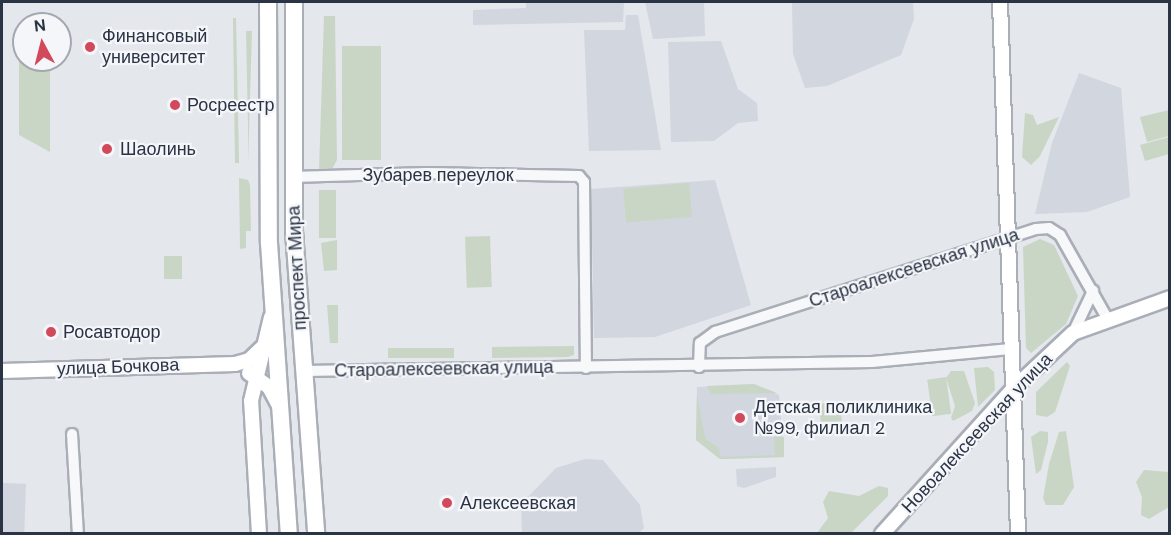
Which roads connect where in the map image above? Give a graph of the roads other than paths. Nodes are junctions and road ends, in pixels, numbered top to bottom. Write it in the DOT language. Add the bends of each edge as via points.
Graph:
graph roads {
  1 [pos="268,2"];
  2 [pos="294,2"];
  3 [pos="1000,2"];
  4 [pos="292,177"];
  5 [pos="1006,238"];
  6 [pos="1093,291"];
  7 [pos="1170,298"];
  8 [pos="273,310"];
  9 [pos="1108,320"];
  10 [pos="1073,333"];
  11 [pos="262,348"];
  12 [pos="1010,349"];
  13 [pos="235,364"];
  14 [pos="586,368"];
  15 [pos="699,368"];
  16 [pos="2,371"];
  17 [pos="303,371"];
  18 [pos="255,376"];
  19 [pos="1012,390"];
  20 [pos="279,406"];
  21 [pos="72,434"];
  22 [pos="78,534"];
  23 [pos="259,534"];
  24 [pos="289,534"];
  25 [pos="316,534"];
  26 [pos="882,534"];
  27 [pos="1018,534"];
  1 -- 8 [label="main road, проспект Мира" via="266,169"];
  2 -- 4 [label="main road, проспект Мира"];
  3 -- 5 [label="street"];
  4 -- 14 [label="street, Зубарев переулок" via="427,173 583,178"];
  4 -- 17 [label="main road, проспект Мира"];
  5 -- 6 [label="street, Староалексеевская улица" via="1036,229 1057,232"];
  5 -- 12 [label="street"];
  5 -- 15 [label="street, Староалексеевская улица" via="715,332 700,343"];
  6 -- 9 [label="street, Староалексеевская улица"];
  6 -- 10 [label="street, Новоалексеевская улица"];
  7 -- 9 [label="street, Новоалексеевская улица"];
  8 -- 11 [label="street"];
  8 -- 20 [label="main road, проспект Мира"];
  9 -- 10 [label="street, Новоалексеевская улица"];
  10 -- 19 [label="street, Новоалексеевская улица"];
  11 -- 13 [label="street, улица Бочкова" via="257,355"];
  11 -- 18 [label="street"];
  12 -- 15 [label="street, Староалексеевская улица" via="872,362"];
  12 -- 19 [label="street"];
  13 -- 16 [label="street, улица Бочкова"];
  13 -- 18 [label="street"];
  14 -- 15 [label="street, Староалексеевская улица"];
  14 -- 17 [label="street, Староалексеевская улица"];
  17 -- 25 [label="main road, проспект Мира"];
  18 -- 20 [label="street" via="269,387"];
  18 -- 23 [label="street" via="251,401"];
  19 -- 26 [label="street, Новоалексеевская улица"];
  19 -- 27 [label="street"];
  20 -- 24 [label="main road, проспект Мира"];
  21 -- 22 [label="street"];
}
